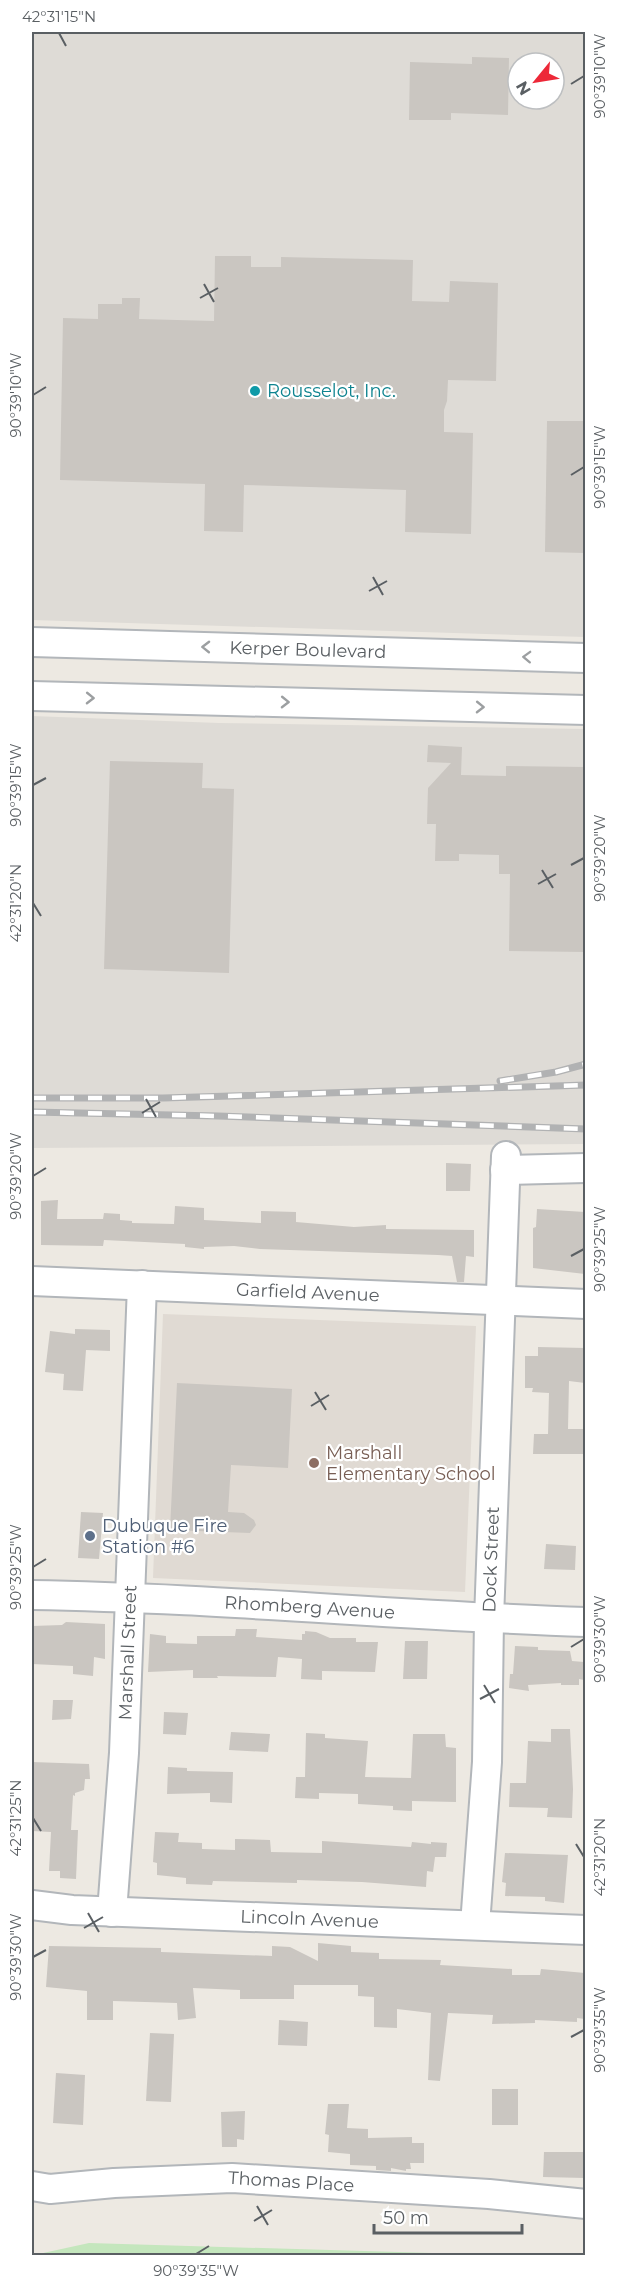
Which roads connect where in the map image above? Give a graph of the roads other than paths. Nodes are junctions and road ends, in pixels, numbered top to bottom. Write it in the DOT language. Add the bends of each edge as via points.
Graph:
graph roads {
  1 [pos="32,642"];
  2 [pos="585,658"];
  3 [pos="32,696"];
  4 [pos="585,710"];
  5 [pos="585,1168"];
  6 [pos="32,1281"];
  7 [pos="142,1285"];
  8 [pos="502,1300"];
  9 [pos="585,1304"];
  10 [pos="32,1595"];
  11 [pos="132,1597"];
  12 [pos="489,1619"];
  13 [pos="585,1622"];
  14 [pos="32,1905"];
  15 [pos="112,1912"];
  16 [pos="476,1925"];
  17 [pos="585,1929"];
  18 [pos="32,2186"];
  19 [pos="585,2204"];
  2 -- 1 [label="street, Kerper Boulevard, one-way"];
  3 -- 4 [label="street, one-way"];
  5 -- 8 [label="street, Dock Street" via="505,1163"];
  6 -- 7 [label="street, Garfield Avenue"];
  7 -- 8 [label="street, Garfield Avenue"];
  7 -- 11 [label="street, Marshall Street"];
  8 -- 9 [label="street, Garfield Avenue"];
  8 -- 12 [label="street, Dock Street"];
  10 -- 11 [label="street, Rhomberg Avenue"];
  11 -- 12 [label="street, Rhomberg Avenue"];
  11 -- 15 [label="street, Marshall Street"];
  12 -- 13 [label="street, Rhomberg Avenue"];
  12 -- 16 [label="street, Dock Street" via="487,1762"];
  14 -- 15 [label="street, Lincoln Avenue"];
  15 -- 16 [label="street, Lincoln Avenue"];
  16 -- 17 [label="street, Lincoln Avenue"];
  18 -- 19 [label="street, Thomas Place" via="50,2189 232,2178"];
}
